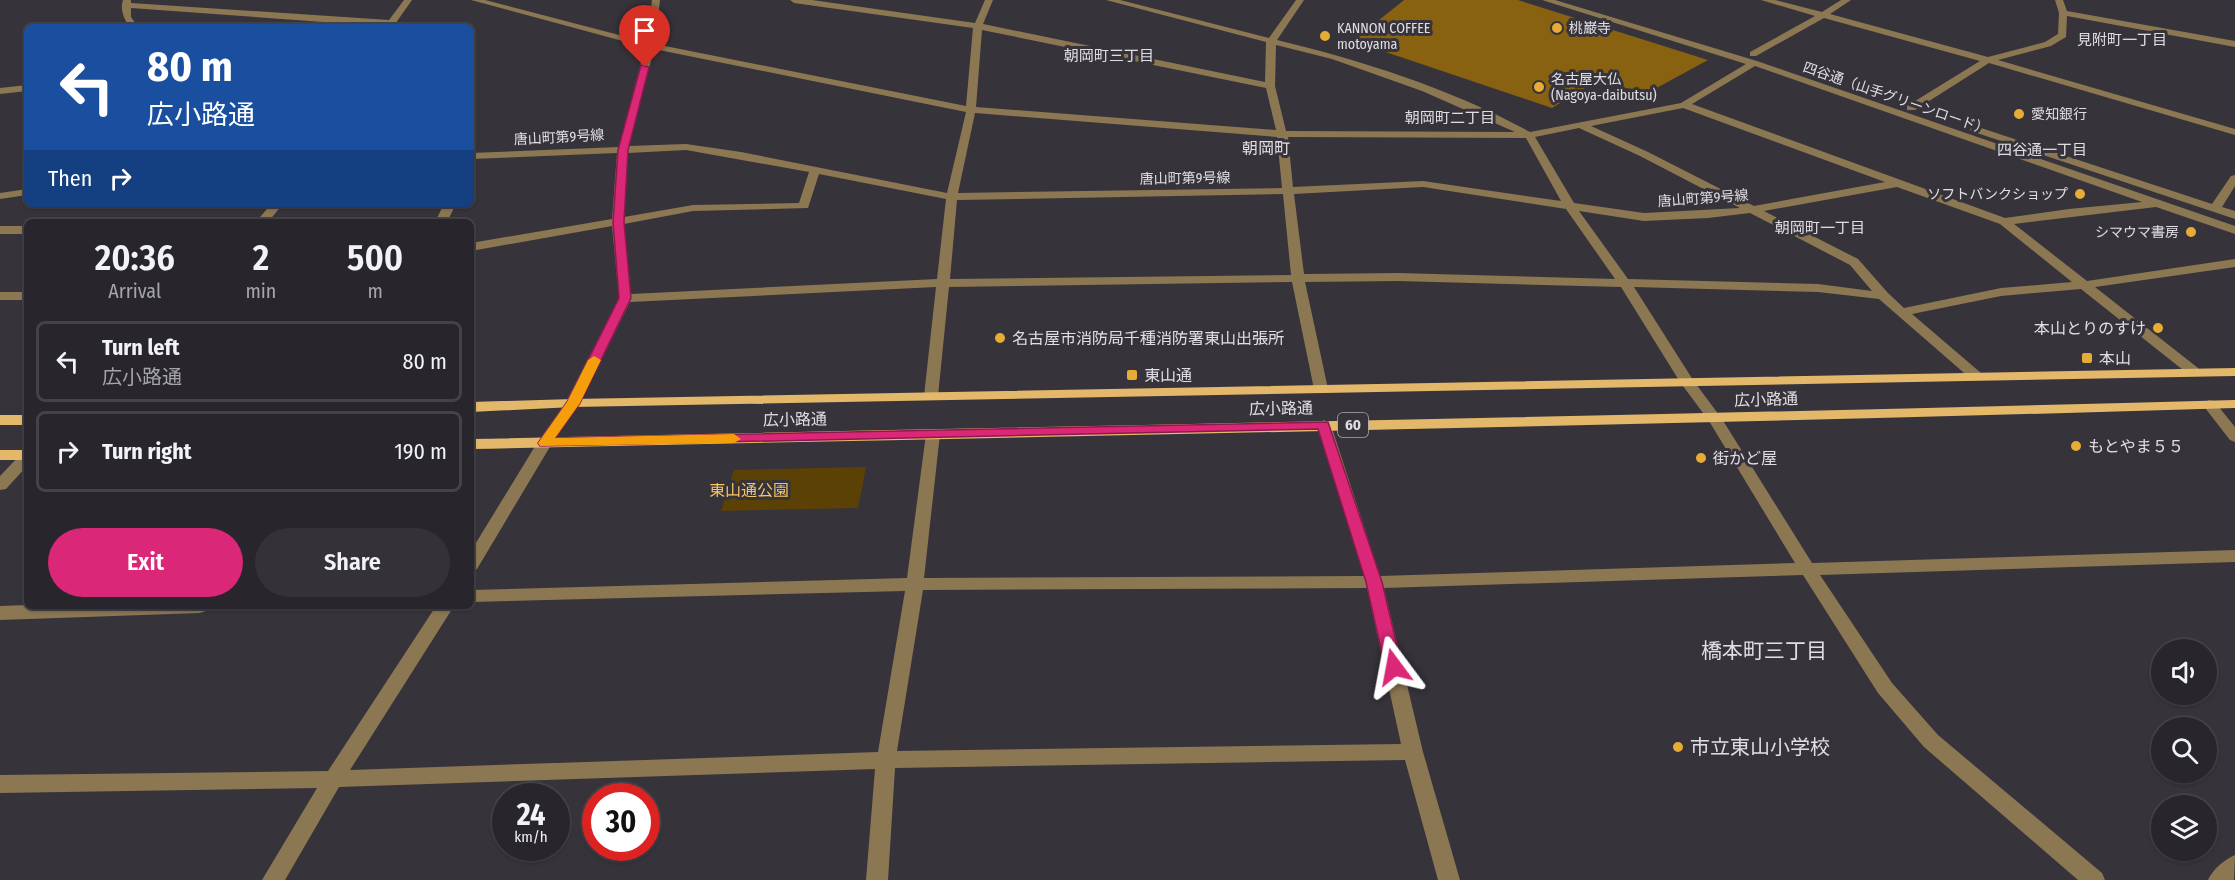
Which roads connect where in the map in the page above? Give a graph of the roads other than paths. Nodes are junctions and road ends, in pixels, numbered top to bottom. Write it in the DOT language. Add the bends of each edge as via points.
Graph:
graph roads {
  1 [pos="408,0"];
  2 [pos="475,0"];
  3 [pos="656,0"];
  4 [pos="794,0"];
  5 [pos="990,0"];
  6 [pos="1110,0"];
  7 [pos="1300,0"];
  8 [pos="1546,0"];
  9 [pos="1572,0"];
  10 [pos="1765,0"];
  11 [pos="1847,0"];
  12 [pos="2059,0"];
  13 [pos="126,2"];
  14 [pos="2063,13"];
  15 [pos="1823,15"];
  16 [pos="132,24"];
  17 [pos="379,24"];
  18 [pos="391,24"];
  19 [pos="978,26"];
  20 [pos="1271,42"];
  21 [pos="2235,44"];
  22 [pos="650,46"];
  23 [pos="1754,58"];
  24 [pos="1988,60"];
  25 [pos="1270,86"];
  26 [pos="24,88"];
  27 [pos="0,91"];
  28 [pos="1684,105"];
  29 [pos="1911,108"];
  30 [pos="971,110"];
  31 [pos="1582,126"];
  32 [pos="2235,132"];
  33 [pos="1282,134"];
  34 [pos="1529,135"];
  35 [pos="623,150"];
  36 [pos="474,157"];
  37 [pos="815,169"];
  38 [pos="2235,178"];
  39 [pos="1899,183"];
  40 [pos="1288,191"];
  41 [pos="24,192"];
  42 [pos="0,196"];
  43 [pos="952,197"];
  44 [pos="2159,203"];
  45 [pos="1569,205"];
  46 [pos="274,207"];
  47 [pos="2215,208"];
  48 [pos="1754,210"];
  49 [pos="2235,214"];
  50 [pos="264,219"];
  51 [pos="618,222"];
  52 [pos="2004,222"];
  53 [pos="0,230"];
  54 [pos="24,230"];
  55 [pos="2235,230"];
  56 [pos="474,246"];
  57 [pos="2235,263"];
  58 [pos="1298,280"];
  59 [pos="1624,282"];
  60 [pos="943,283"];
  61 [pos="2084,285"];
  62 [pos="0,296"];
  63 [pos="24,296"];
  64 [pos="1883,296"];
  65 [pos="625,298"];
  66 [pos="1902,312"];
  67 [pos="2193,372"];
  68 [pos="2235,372"];
  69 [pos="1976,376"];
  70 [pos="1688,382"];
  71 [pos="1321,389"];
  72 [pos="931,396"];
  73 [pos="573,403"];
  74 [pos="2209,404"];
  75 [pos="2235,404"];
  76 [pos="474,407"];
  77 [pos="1715,419"];
  78 [pos="0,420"];
  79 [pos="24,420"];
  80 [pos="1324,425"];
  81 [pos="933,434"];
  82 [pos="2235,437"];
  83 [pos="545,443"];
  84 [pos="474,444"];
  85 [pos="0,455"];
  86 [pos="24,456"];
  87 [pos="24,459"];
  88 [pos="0,485"];
  89 [pos="2235,556"];
  90 [pos="474,560"];
  91 [pos="1808,567"];
  92 [pos="1374,582"];
  93 [pos="915,585"];
  94 [pos="474,596"];
  95 [pos="114,609"];
  96 [pos="444,609"];
  97 [pos="0,613"];
  98 [pos="1413,752"];
  99 [pos="886,760"];
  100 [pos="333,779"];
  101 [pos="0,784"];
  102 [pos="2235,865"];
  103 [pos="273,880"];
  104 [pos="877,880"];
  105 [pos="1449,880"];
  106 [pos="2094,880"];
  107 [pos="2219,880"];
  1 -- 18 [label="street"];
  2 -- 22 [label="street"];
  3 -- 22 [label="street"];
  4 -- 19 [label="street"];
  5 -- 19 [label="street"];
  6 -- 20 [label="street"];
  7 -- 20 [label="street"];
  8 -- 23 [label="street, 四谷通（山手グリーンロード）"];
  9 -- 23 [label="street"];
  10 -- 15 [label="street"];
  11 -- 15 [label="street"];
  12 -- 14 [label="street"];
  13 -- 16 [label="street"];
  13 -- 17 [label="street"];
  14 -- 21 [label="street"];
  14 -- 24 [label="street" via="2063,34 2048,44"];
  15 -- 23 [label="street"];
  15 -- 24 [label="street"];
  19 -- 25 [label="street"];
  19 -- 30 [label="street"];
  20 -- 25 [label="street"];
  20 -- 34 [label="street" via="1335,57 1425,89"];
  22 -- 30 [label="street"];
  22 -- 35 [label="street"];
  23 -- 28 [label="street"];
  23 -- 29 [label="street"];
  23 -- 44 [label="street, 四谷通（山手グリーンロード）"];
  24 -- 29 [label="street"];
  24 -- 32 [label="street"];
  25 -- 33 [label="street"];
  26 -- 27 [label="street"];
  28 -- 31 [label="street"];
  28 -- 39 [label="street"];
  29 -- 47 [label="street"];
  30 -- 33 [label="street"];
  30 -- 43 [label="street"];
  31 -- 34 [label="street"];
  31 -- 48 [label="street"];
  33 -- 34 [label="street"];
  33 -- 40 [label="street"];
  34 -- 45 [label="street"];
  35 -- 36 [label="street, 唐山町第9号線"];
  35 -- 37 [label="street, 唐山町第9号線" via="686,147"];
  35 -- 51 [label="street"];
  37 -- 43 [label="street, 唐山町第9号線"];
  37 -- 51 [label="street" via="804,206 693,208"];
  38 -- 47 [label="street"];
  39 -- 48 [label="street, 唐山町第9号線"];
  39 -- 52 [label="street"];
  40 -- 43 [label="street, 唐山町第9号線"];
  40 -- 45 [label="street, 唐山町第9号線" via="1423,184"];
  40 -- 58 [label="street"];
  41 -- 42 [label="street"];
  43 -- 60 [label="street"];
  44 -- 52 [label="street"];
  44 -- 55 [label="street, 四谷通（山手グリーンロード）"];
  45 -- 48 [label="street, 唐山町第9号線" via="1644,217 1680,218"];
  45 -- 59 [label="street"];
  46 -- 50 [label="street"];
  47 -- 49 [label="street"];
  48 -- 64 [label="street" via="1854,262"];
  51 -- 56 [label="street"];
  51 -- 65 [label="street"];
  52 -- 61 [label="street"];
  53 -- 54 [label="street"];
  57 -- 61 [label="street"];
  58 -- 59 [label="street"];
  58 -- 60 [label="street"];
  58 -- 71 [label="street"];
  59 -- 64 [label="street" via="1818,288"];
  59 -- 70 [label="street"];
  60 -- 65 [label="street"];
  60 -- 72 [label="street"];
  61 -- 66 [label="street" via="2001,291"];
  61 -- 67 [label="street"];
  62 -- 63 [label="street"];
  64 -- 66 [label="street"];
  65 -- 73 [label="street"];
  66 -- 69 [label="street"];
  67 -- 68 [label="main road, 広小路通 / 60"];
  67 -- 69 [label="main road, 広小路通 / 60"];
  69 -- 70 [label="main road, 広小路通 / 60"];
  70 -- 71 [label="main road, 広小路通 / 60"];
  70 -- 77 [label="street"];
  71 -- 72 [label="main road, 広小路通 / 60"];
  72 -- 73 [label="main road, 広小路通 / 60"];
  73 -- 76 [label="main road, 広小路通 / 60"];
  73 -- 83 [label="street"];
  74 -- 75 [label="main road, 広小路通 / 60"];
  74 -- 77 [label="main road, 広小路通 / 60"];
  74 -- 82 [label="street"];
  77 -- 80 [label="main road, 広小路通 / 60"];
  77 -- 91 [label="street"];
  78 -- 79 [label="main road"];
  80 -- 81 [label="main road, 広小路通 / 60"];
  80 -- 92 [label="street"];
  81 -- 83 [label="main road, 広小路通 / 60"];
  81 -- 93 [label="street"];
  83 -- 84 [label="main road, 広小路通 / 60"];
  83 -- 90 [label="street"];
  85 -- 86 [label="main road"];
  87 -- 88 [label="street"];
  89 -- 91 [label="street"];
  91 -- 92 [label="street"];
  91 -- 106 [label="street" via="1885,688 1931,741"];
  92 -- 93 [label="street"];
  92 -- 98 [label="street"];
  93 -- 94 [label="street"];
  93 -- 99 [label="street"];
  95 -- 97 [label="street"];
  96 -- 100 [label="street"];
  98 -- 99 [label="street"];
  98 -- 105 [label="street"];
  99 -- 100 [label="street"];
  99 -- 104 [label="street"];
  100 -- 101 [label="street"];
  100 -- 103 [label="street"];
  102 -- 107 [label="street"];
}
